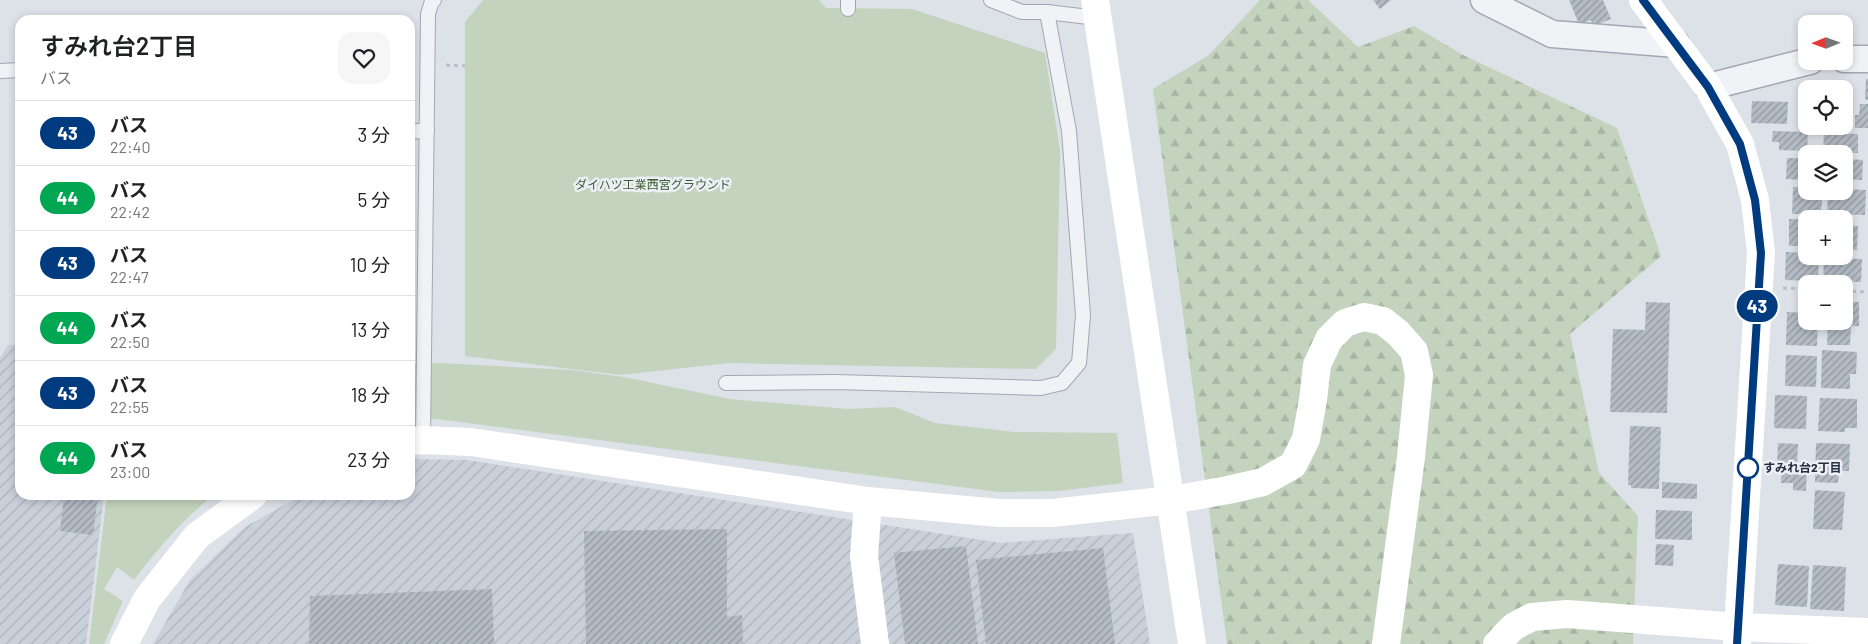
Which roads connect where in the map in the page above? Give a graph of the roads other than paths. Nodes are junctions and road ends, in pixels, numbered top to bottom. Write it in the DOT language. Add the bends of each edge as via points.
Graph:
graph roads {
  1 [pos="434,0"];
  2 [pos="991,0"];
  3 [pos="1484,0"];
  4 [pos="1643,0"];
  5 [pos="1096,9"];
  6 [pos="1047,12"];
  7 [pos="1676,44"];
  8 [pos="1853,59"];
  9 [pos="1868,59"];
  10 [pos="1798,64"];
  11 [pos="15,70"];
  12 [pos="0,71"];
  13 [pos="1708,87"];
  14 [pos="427,130"];
  15 [pos="415,131"];
  16 [pos="726,384"];
  17 [pos="416,441"];
  18 [pos="246,500"];
  19 [pos="1172,500"];
  20 [pos="868,501"];
  21 [pos="1868,632"];
  22 [pos="1738,635"];
  23 [pos="124,644"];
  24 [pos="875,644"];
  25 [pos="1192,644"];
  26 [pos="1386,644"];
  27 [pos="1497,644"];
  1 -- 14 [label="lane" via="428,14"];
  2 -- 6 [label="lane" via="1022,12"];
  3 -- 7 [label="street" via="1552,34"];
  4 -- 7 [label="street"];
  5 -- 6 [label="lane"];
  5 -- 19 [label="street"];
  6 -- 16 [label="lane" via="1069,131 1083,315 1079,362 1062,383 1042,388 836,382"];
  7 -- 13 [label="street"];
  8 -- 9 [label="street"];
  10 -- 13 [label="street"];
  11 -- 12 [label="lane"];
  13 -- 22 [label="street" via="1740,144 1755,200 1761,253"];
  14 -- 15 [label="lane"];
  14 -- 17 [label="lane"];
  17 -- 20 [label="street" via="513,447"];
  18 -- 23 [label="street" via="197,536 147,599"];
  19 -- 20 [label="street" via="1052,513 999,513"];
  19 -- 25 [label="street"];
  19 -- 26 [label="street" via="1263,482 1293,465 1306,439 1317,365 1329,339 1345,323 1364,317 1383,321 1414,351 1419,375"];
  20 -- 24 [label="street" via="864,556"];
  21 -- 22 [label="street"];
  22 -- 27 [label="street" via="1567,614 1532,617 1513,627"];
}
